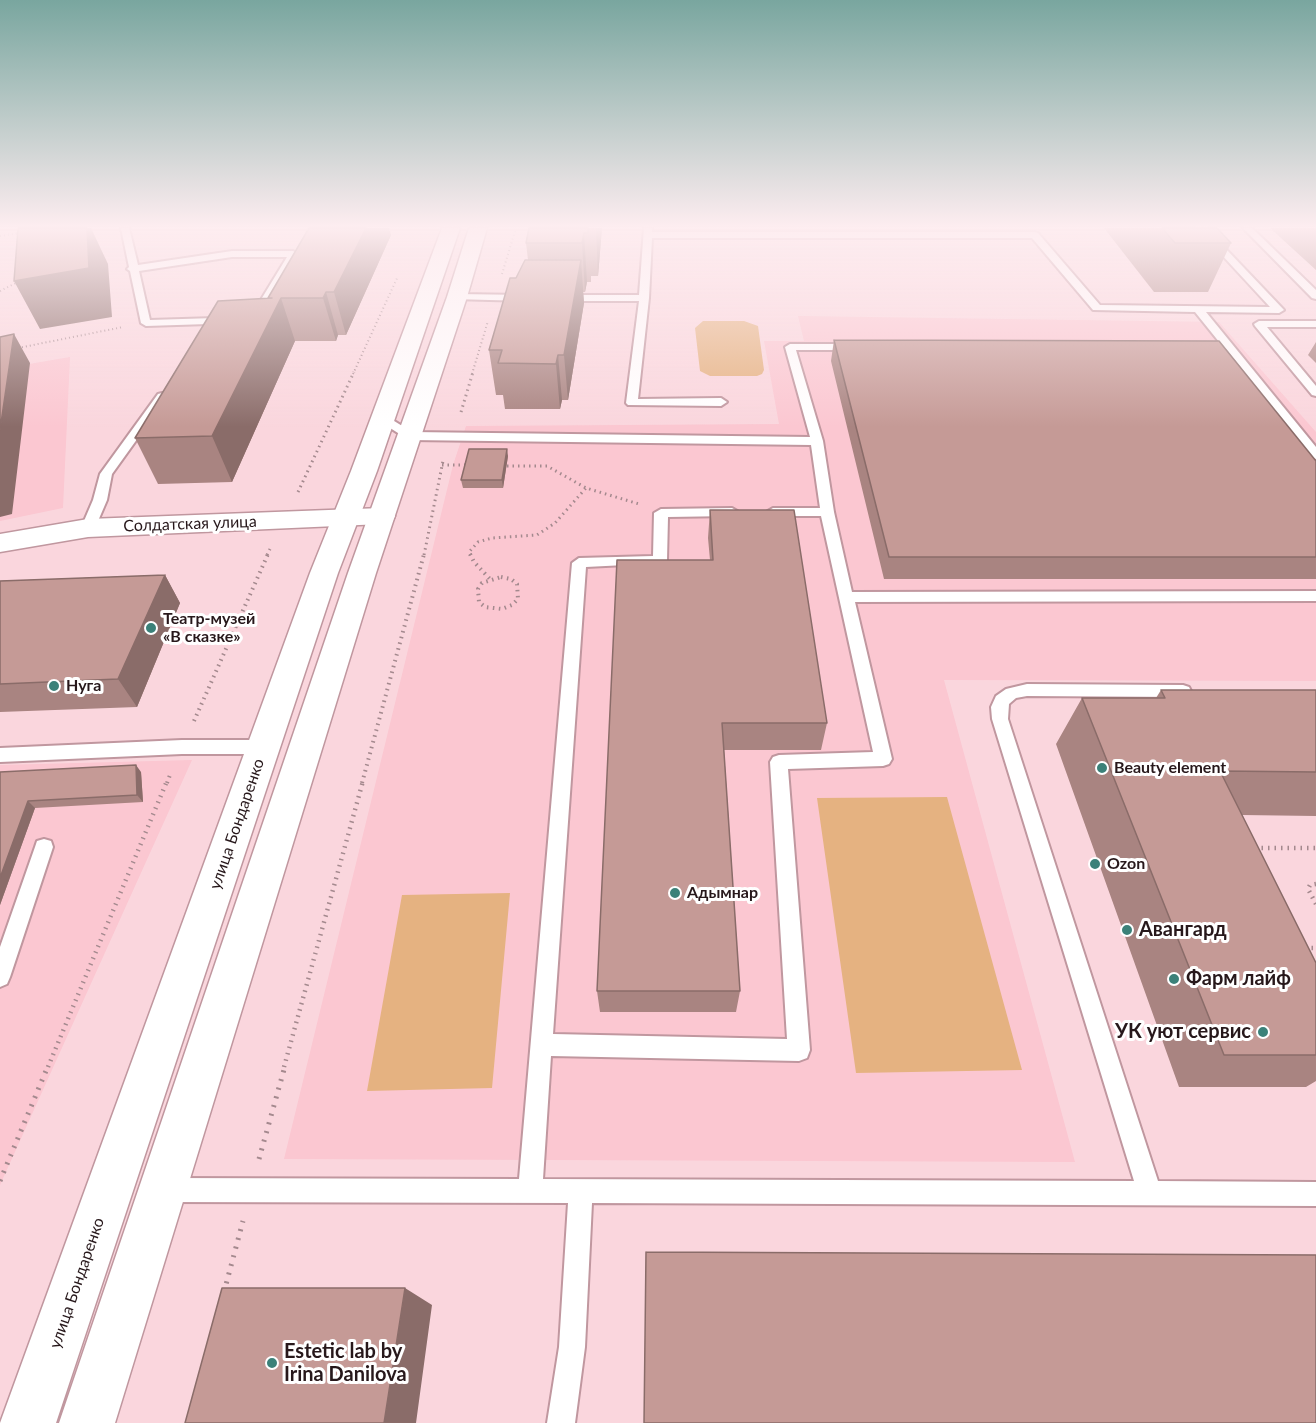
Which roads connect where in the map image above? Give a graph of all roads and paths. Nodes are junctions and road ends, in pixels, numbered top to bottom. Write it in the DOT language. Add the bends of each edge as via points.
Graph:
graph roads {
  1 [pos="139,294"];
  2 [pos="269,294"];
  3 [pos="389,294"];
  4 [pos="433,294"];
  5 [pos="496,294"];
  6 [pos="644,294"];
  7 [pos="1086,294"];
  8 [pos="1264,294"];
  9 [pos="457,297"];
  10 [pos="495,298"];
  11 [pos="541,298"];
  12 [pos="552,298"];
  13 [pos="644,298"];
  14 [pos="1199,310"];
  15 [pos="244,321"];
  16 [pos="146,323"];
  17 [pos="1316,324"];
  18 [pos="202,340"];
  19 [pos="1229,345"];
  20 [pos="873,346"];
  21 [pos="1194,346"];
  22 [pos="11,349"];
  23 [pos="168,388"];
  24 [pos="1316,393"];
  25 [pos="721,402"];
  26 [pos="396,428"];
  27 [pos="454,438"];
  28 [pos="817,441"];
  29 [pos="1316,455"];
  30 [pos="441,465"];
  31 [pos="468,465"];
  32 [pos="586,488"];
  33 [pos="827,512"];
  34 [pos="382,516"];
  35 [pos="346,519"];
  36 [pos="282,521"];
  37 [pos="88,528"];
  38 [pos="0,543"];
  39 [pos="490,579"];
  40 [pos="1316,596"];
  41 [pos="846,597"];
  42 [pos="1201,691"];
  43 [pos="182,747"];
  44 [pos="264,747"];
  45 [pos="0,755"];
  46 [pos="44,847"];
  47 [pos="1316,848"];
  48 [pos="1250,851"];
  49 [pos="1316,884"];
  50 [pos="1316,903"];
  51 [pos="1295,948"];
  52 [pos="1316,948"];
  53 [pos="0,977"];
  54 [pos="540,1045"];
  55 [pos="0,1180"];
  56 [pos="162,1190"];
  57 [pos="251,1190"];
  58 [pos="530,1191"];
  59 [pos="581,1191"];
  60 [pos="1150,1193"];
  61 [pos="1316,1194"];
  62 [pos="221,1301"];
  63 [pos="28,1423"];
  64 [pos="87,1423"];
  65 [pos="561,1423"];
  1 -- 16 [label="lane"];
  2 -- 15 [label="lane" via="254,320"];
  3 -- 36 [label="path"];
  4 -- 26 [label="street, улица Бондаренко"];
  5 -- 10 [label="path"];
  6 -- 13 [label="lane"];
  7 -- 14 [label="lane" via="1097,308"];
  8 -- 14 [label="lane" via="1279,310"];
  9 -- 10 [label="lane"];
  9 -- 26 [label="street, улица Бондаренко"];
  10 -- 11 [label="lane"];
  10 -- 27 [label="path"];
  12 -- 13 [label="lane"];
  13 -- 25 [label="lane" via="632,403"];
  14 -- 19 [label="lane"];
  16 -- 18 [label="lane" via="220,321"];
  16 -- 22 [label="path"];
  17 -- 24 [label="lane" via="1259,324"];
  19 -- 21 [label="lane"];
  19 -- 29 [label="lane"];
  20 -- 28 [label="lane" via="790,347"];
  23 -- 37 [label="lane" via="106,474"];
  26 -- 27 [label="lane"];
  26 -- 34 [label="street, улица Бондаренко"];
  26 -- 35 [label="street, улица Бондаренко"];
  27 -- 28 [label="lane"];
  27 -- 30 [label="path"];
  28 -- 33 [label="lane"];
  30 -- 31 [label="path"];
  30 -- 57 [label="path" via="420,573"];
  32 -- 39 [label="path" via="555,523 537,535 478,542 469,552"];
  33 -- 41 [label="lane"];
  33 -- 54 [label="lane" via="661,513 660,560 579,562"];
  34 -- 35 [label="street, Солдатская улица"];
  34 -- 56 [label="street, улица Бондаренко"];
  35 -- 36 [label="street, Солдатская улица"];
  35 -- 44 [label="street, улица Бондаренко"];
  36 -- 37 [label="street, Солдатская улица"];
  36 -- 43 [label="path"];
  37 -- 38 [label="street, Солдатская улица"];
  39 -- 39 [label="path" via="511,579 517,584 518,599 502,609 484,607 477,590"];
  40 -- 41 [label="lane"];
  41 -- 54 [label="lane" via="883,759 779,762 799,1050"];
  42 -- 60 [label="lane" via="1028,690 1012,693 999,707"];
  43 -- 44 [label="lane"];
  43 -- 45 [label="lane"];
  43 -- 55 [label="path"];
  44 -- 63 [label="street, улица Бондаренко"];
  46 -- 53 [label="lane"];
  47 -- 48 [label="path"];
  49 -- 50 [label="path" via="1308,888"];
  51 -- 52 [label="path"];
  54 -- 58 [label="lane"];
  56 -- 57 [label="lane"];
  56 -- 64 [label="street, улица Бондаренко"];
  57 -- 58 [label="lane"];
  57 -- 62 [label="path"];
  58 -- 59 [label="lane"];
  59 -- 60 [label="lane"];
  59 -- 65 [label="lane" via="572,1347"];
  60 -- 61 [label="lane"];
}
